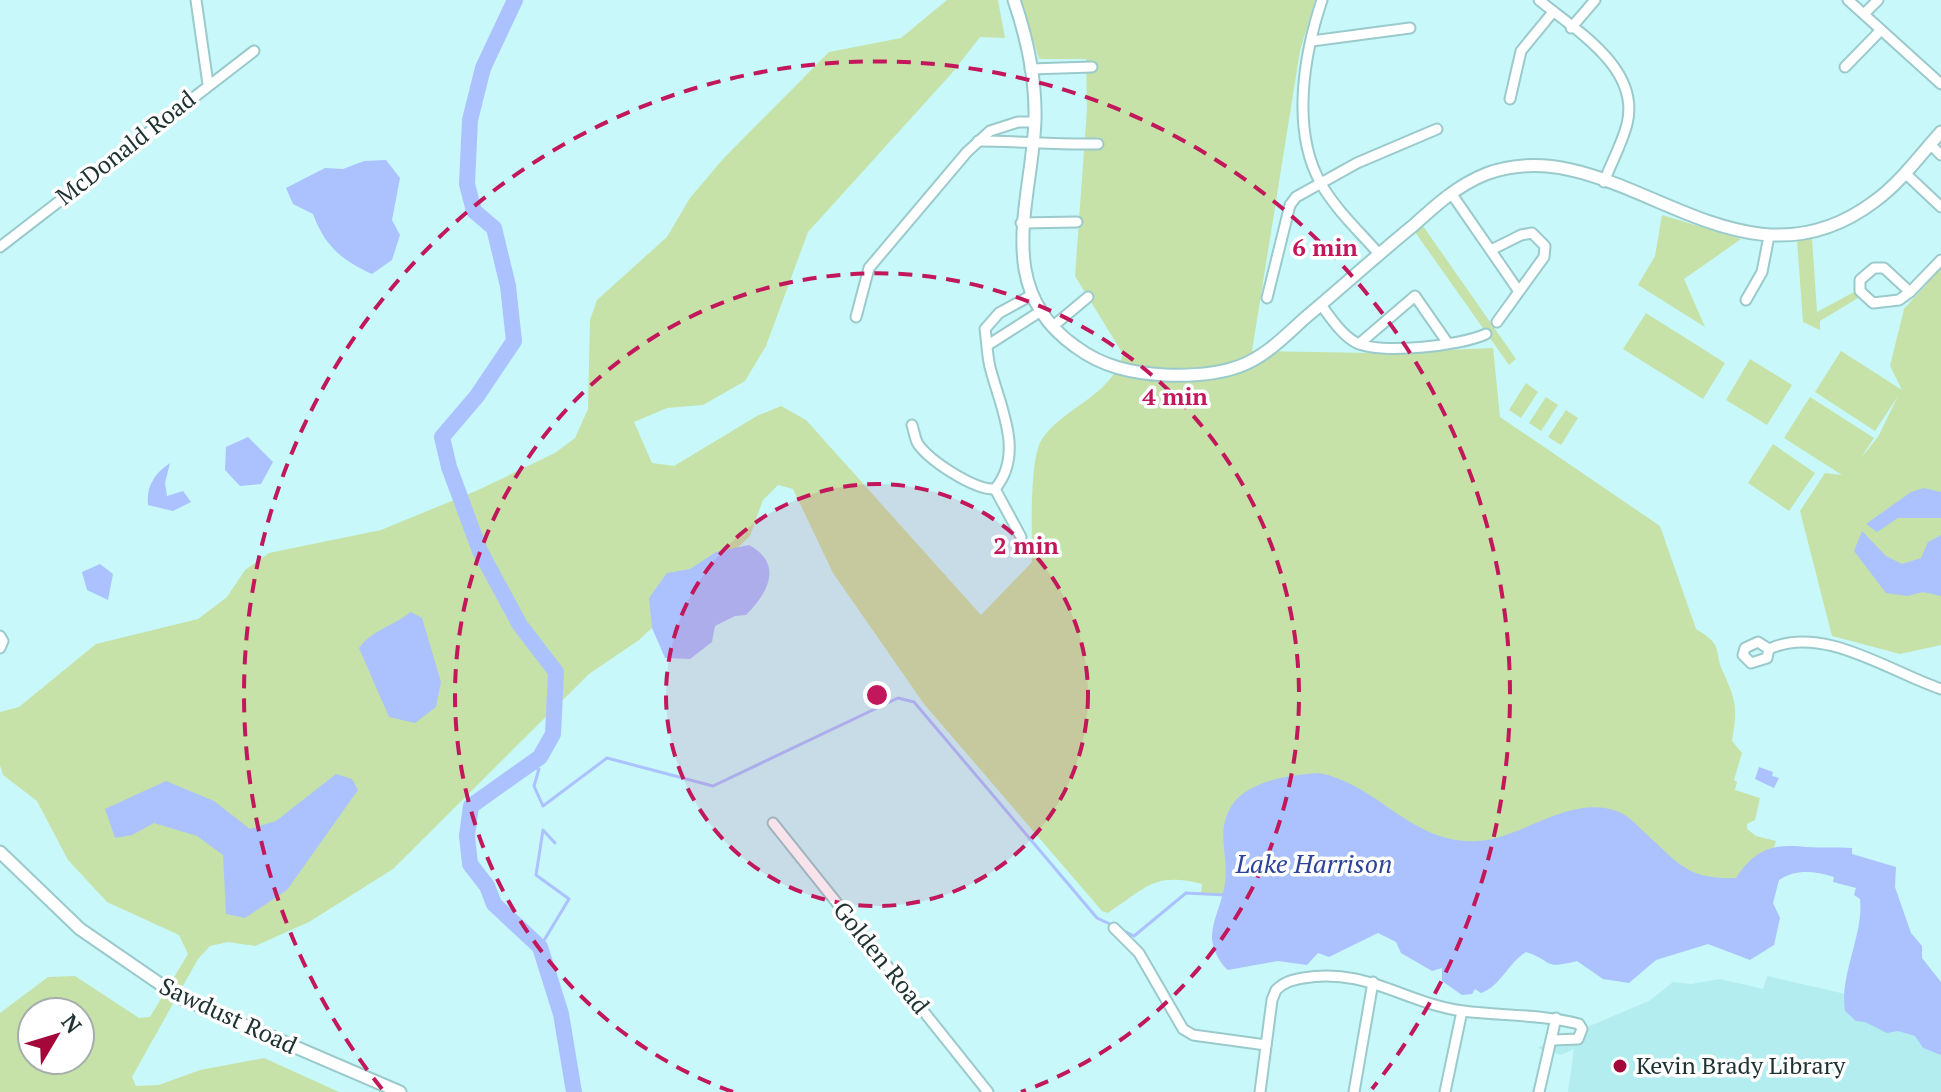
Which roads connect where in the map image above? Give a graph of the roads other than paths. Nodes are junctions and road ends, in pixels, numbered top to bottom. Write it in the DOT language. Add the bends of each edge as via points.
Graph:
graph roads {
  1 [pos="196,0"];
  2 [pos="1014,0"];
  3 [pos="1322,0"];
  4 [pos="1539,0"];
  5 [pos="1595,0"];
  6 [pos="1848,0"];
  7 [pos="1878,0"];
  8 [pos="1553,12"];
  9 [pos="1864,14"];
  10 [pos="1410,28"];
  11 [pos="1571,28"];
  12 [pos="1881,30"];
  13 [pos="1312,41"];
  14 [pos="254,51"];
  15 [pos="1092,67"];
  16 [pos="1845,67"];
  17 [pos="1030,69"];
  18 [pos="208,84"];
  19 [pos="1941,84"];
  20 [pos="1510,99"];
  21 [pos="1035,122"];
  22 [pos="1437,129"];
  23 [pos="1941,132"];
  24 [pos="978,141"];
  25 [pos="1098,144"];
  26 [pos="1930,144"];
  27 [pos="1032,145"];
  28 [pos="1941,155"];
  29 [pos="1905,173"];
  30 [pos="1320,181"];
  31 [pos="1604,182"];
  32 [pos="1451,193"];
  33 [pos="1941,207"];
  34 [pos="1077,222"];
  35 [pos="1021,223"];
  36 [pos="1769,236"];
  37 [pos="0,247"];
  38 [pos="1491,250"];
  39 [pos="1379,254"];
  40 [pos="1941,260"];
  41 [pos="1518,290"];
  42 [pos="1910,292"];
  43 [pos="1032,295"];
  44 [pos="1088,297"];
  45 [pos="1267,298"];
  46 [pos="1746,300"];
  47 [pos="1321,305"];
  48 [pos="1041,311"];
  49 [pos="856,317"];
  50 [pos="1497,322"];
  51 [pos="1052,327"];
  52 [pos="1486,334"];
  53 [pos="1447,342"];
  54 [pos="1359,344"];
  55 [pos="988,345"];
  56 [pos="912,425"];
  57 [pos="995,489"];
  58 [pos="1021,537"];
  59 [pos="0,636"];
  60 [pos="0,648"];
  61 [pos="1769,649"];
  62 [pos="1941,689"];
  63 [pos="773,823"];
  64 [pos="0,852"];
  65 [pos="1114,928"];
  66 [pos="1373,982"];
  67 [pos="1462,1011"];
  68 [pos="1556,1018"];
  69 [pos="1553,1040"];
  70 [pos="1266,1045"];
  71 [pos="400,1092"];
  72 [pos="988,1092"];
  73 [pos="1260,1092"];
  74 [pos="1354,1092"];
  75 [pos="1445,1092"];
  76 [pos="1539,1092"];
  1 -- 18 [label="street"];
  2 -- 17 [label="street"];
  3 -- 13 [label="street"];
  4 -- 8 [label="street"];
  5 -- 11 [label="street"];
  6 -- 9 [label="street"];
  7 -- 9 [label="street"];
  8 -- 11 [label="street"];
  8 -- 20 [label="street" via="1521,51"];
  9 -- 12 [label="street"];
  10 -- 13 [label="street"];
  11 -- 31 [label="street" via="1609,60 1627,91 1627,126"];
  12 -- 16 [label="street"];
  12 -- 19 [label="street"];
  13 -- 30 [label="street" via="1303,120"];
  14 -- 18 [label="street, McDonald Road"];
  15 -- 17 [label="street"];
  17 -- 21 [label="street"];
  18 -- 37 [label="street, McDonald Road"];
  21 -- 24 [label="street" via="1006,125"];
  21 -- 27 [label="street"];
  22 -- 30 [label="street"];
  23 -- 26 [label="street"];
  24 -- 27 [label="street" via="1017,139"];
  24 -- 49 [label="street" via="878,255 864,281"];
  25 -- 27 [label="street"];
  26 -- 28 [label="street"];
  26 -- 29 [label="street"];
  27 -- 35 [label="street"];
  29 -- 33 [label="street"];
  29 -- 36 [label="street" via="1874,203 1846,219"];
  30 -- 39 [label="street"];
  30 -- 45 [label="street" via="1290,205"];
  31 -- 32 [label="street" via="1550,166 1516,167 1483,175"];
  31 -- 36 [label="street" via="1720,227"];
  32 -- 38 [label="street"];
  32 -- 39 [label="street"];
  34 -- 35 [label="street"];
  35 -- 43 [label="street"];
  36 -- 46 [label="street" via="1766,260 1749,282"];
  38 -- 41 [label="street"];
  38 -- 41 [label="street" via="1521,235 1540,238 1544,257"];
  39 -- 47 [label="street"];
  40 -- 42 [label="street"];
  41 -- 50 [label="street"];
  42 -- 42 [label="street" via="1899,300 1873,303 1860,291 1860,280 1874,268 1884,268"];
  43 -- 48 [label="street"];
  43 -- 55 [label="street" via="999,313 985,329"];
  44 -- 51 [label="street"];
  47 -- 51 [label="street" via="1263,354 1211,373 1117,368 1082,351"];
  47 -- 54 [label="street"];
  48 -- 51 [label="street"];
  48 -- 55 [label="street"];
  52 -- 53 [label="street"];
  53 -- 54 [label="street" via="1382,349"];
  53 -- 54 [label="street" via="1415,296"];
  55 -- 57 [label="street" via="1010,441 1008,467"];
  56 -- 57 [label="street" via="918,445 962,479"];
  57 -- 58 [label="street"];
  59 -- 60 [label="street"];
  61 -- 62 [label="street" via="1796,641 1834,647"];
  63 -- 72 [label="street, Golden Road"];
  64 -- 71 [label="street, Sawdust Road" via="80,929 179,997"];
  65 -- 70 [label="street" via="1139,953 1183,1029"];
  66 -- 67 [label="street"];
  66 -- 70 [label="street" via="1328,974 1283,983 1272,1000"];
  66 -- 74 [label="street"];
  67 -- 68 [label="street"];
  67 -- 75 [label="street"];
  68 -- 69 [label="street"];
  68 -- 69 [label="street" via="1582,1029 1578,1039"];
  69 -- 76 [label="street"];
  70 -- 73 [label="street"];
}
